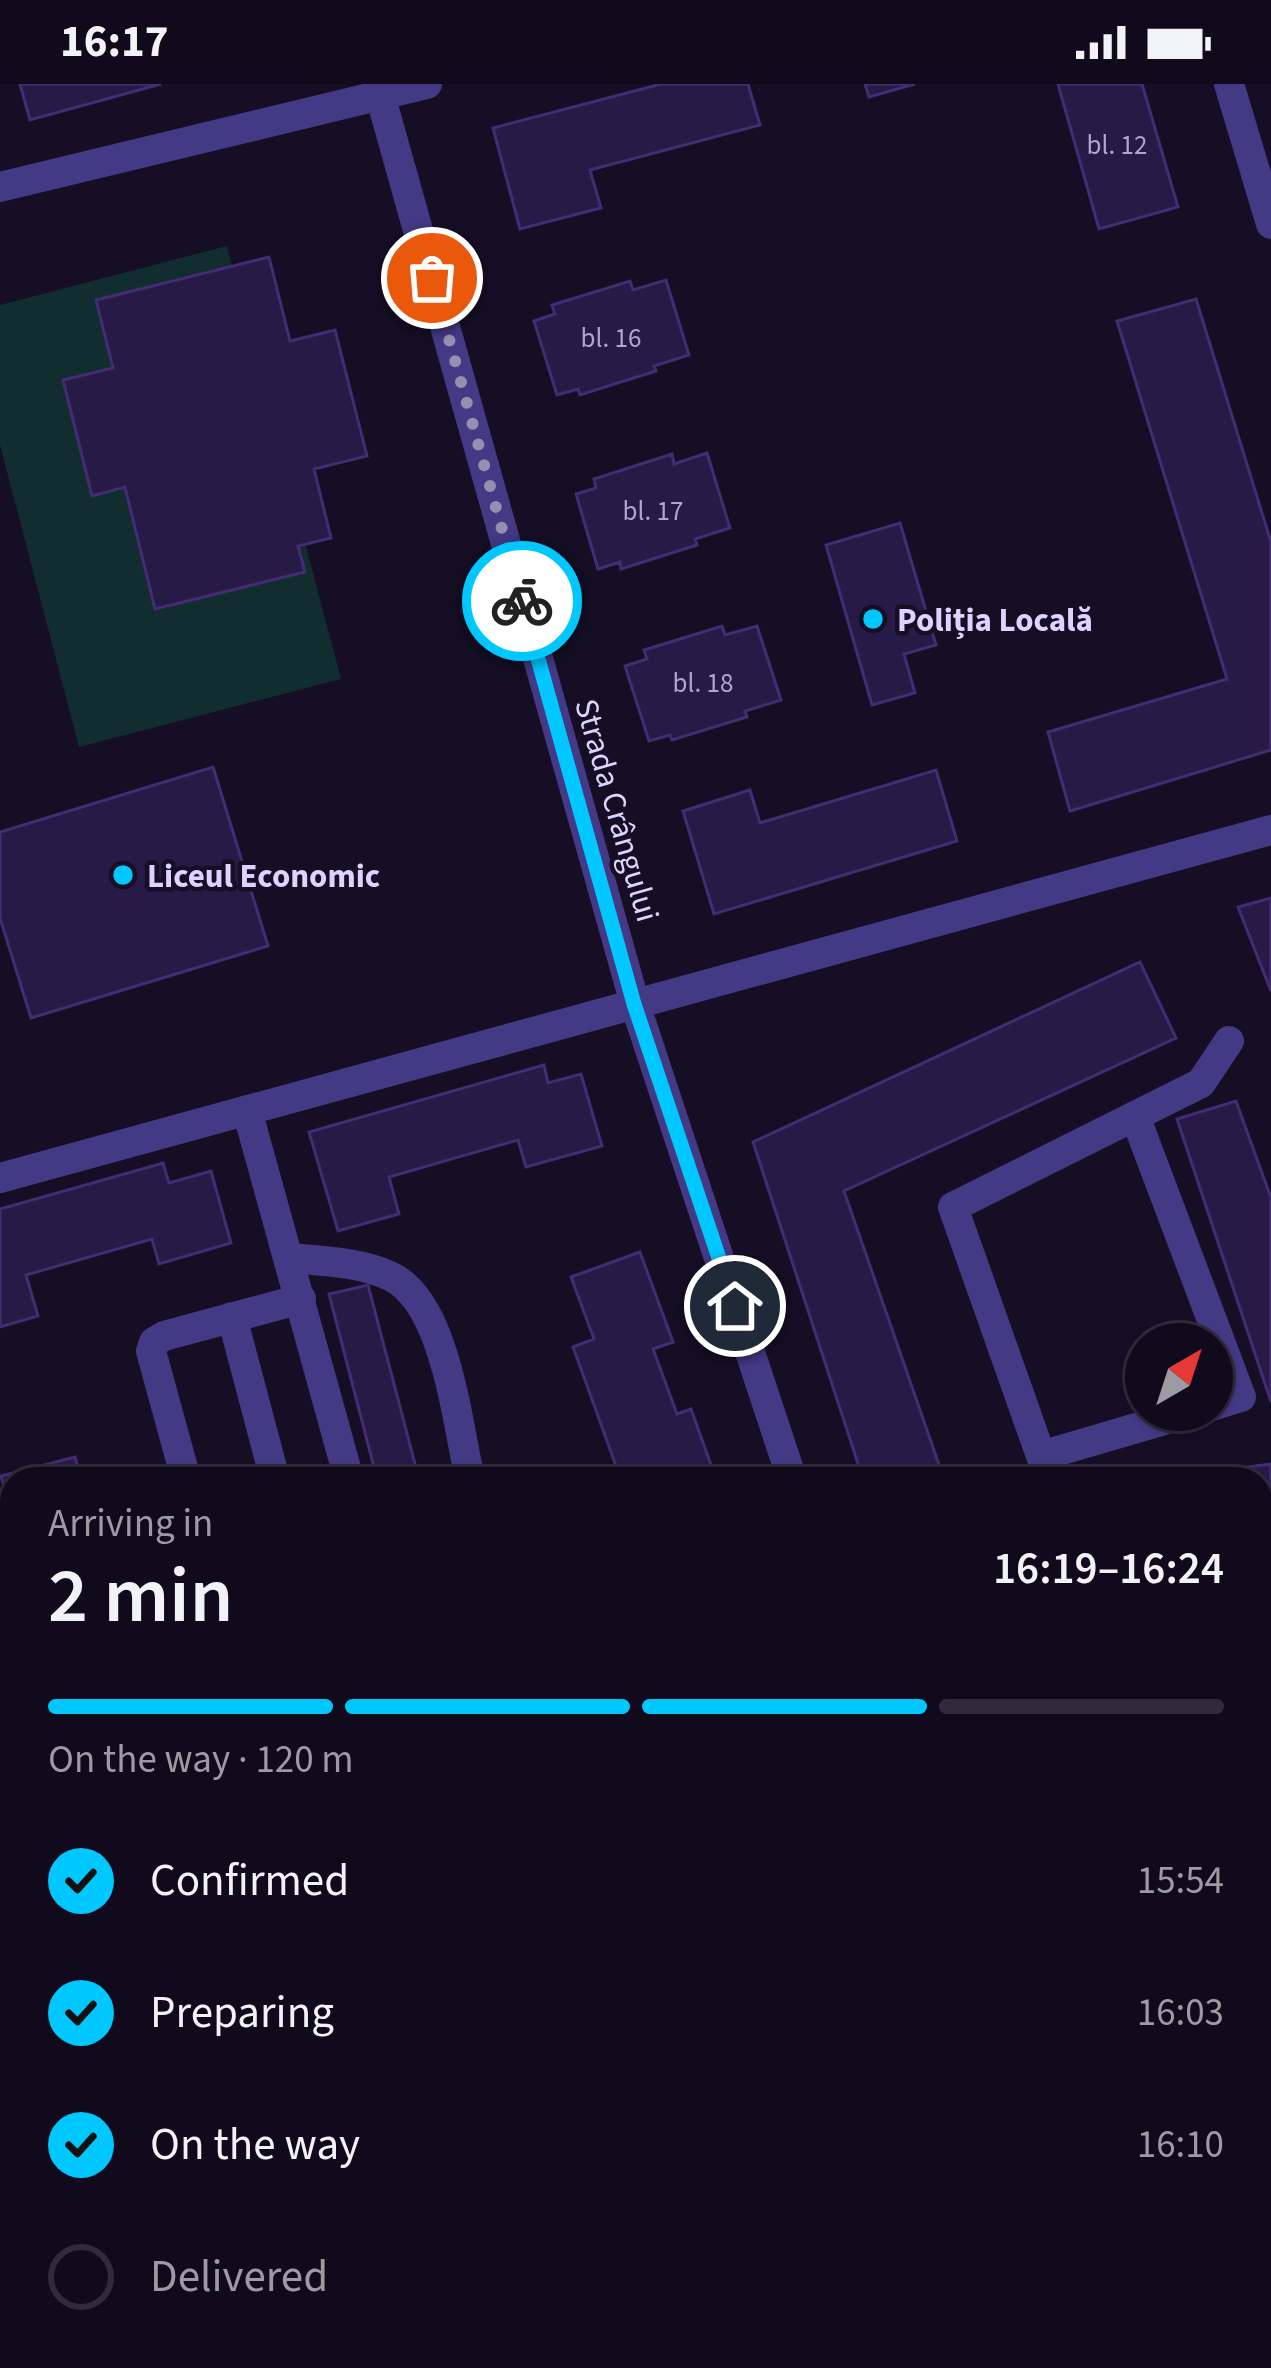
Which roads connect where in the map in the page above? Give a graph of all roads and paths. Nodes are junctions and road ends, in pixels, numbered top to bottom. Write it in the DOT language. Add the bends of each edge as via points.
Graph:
graph roads {
  1 [pos="427,84"];
  2 [pos="1228,84"];
  3 [pos="379,90"];
  4 [pos="0,187"];
  5 [pos="1271,224"];
  6 [pos="1271,830"];
  7 [pos="634,1004"];
  8 [pos="1229,1041"];
  9 [pos="248,1110"];
  10 [pos="1135,1116"];
  11 [pos="0,1178"];
  12 [pos="289,1258"];
  13 [pos="301,1299"];
  14 [pos="232,1317"];
  15 [pos="1213,1323"];
  16 [pos="1233,1376"];
  17 [pos="1233,1399"];
  18 [pos="1126,1431"];
  19 [pos="183,1467"];
  20 [pos="272,1467"];
  21 [pos="346,1467"];
  22 [pos="467,1467"];
  23 [pos="788,1467"];
  1 -- 3 [label="street"];
  2 -- 5 [label="street"];
  3 -- 4 [label="street"];
  3 -- 7 [label="street, Strada Crângului"];
  6 -- 7 [label="street"];
  7 -- 9 [label="street"];
  7 -- 23 [label="street, Strada Crângului"];
  8 -- 10 [label="street" via="1202,1083"];
  9 -- 11 [label="street"];
  9 -- 12 [label="street"];
  10 -- 15 [label="street"];
  10 -- 18 [label="street" via="953,1207 1041,1456"];
  12 -- 13 [label="street"];
  12 -- 22 [label="street" via="390,1276 416,1294 435,1328"];
  13 -- 14 [label="street"];
  13 -- 21 [label="street"];
  14 -- 19 [label="street" via="164,1336 151,1351"];
  14 -- 20 [label="street"];
  16 -- 17 [label="street" via="1241,1397"];
}
